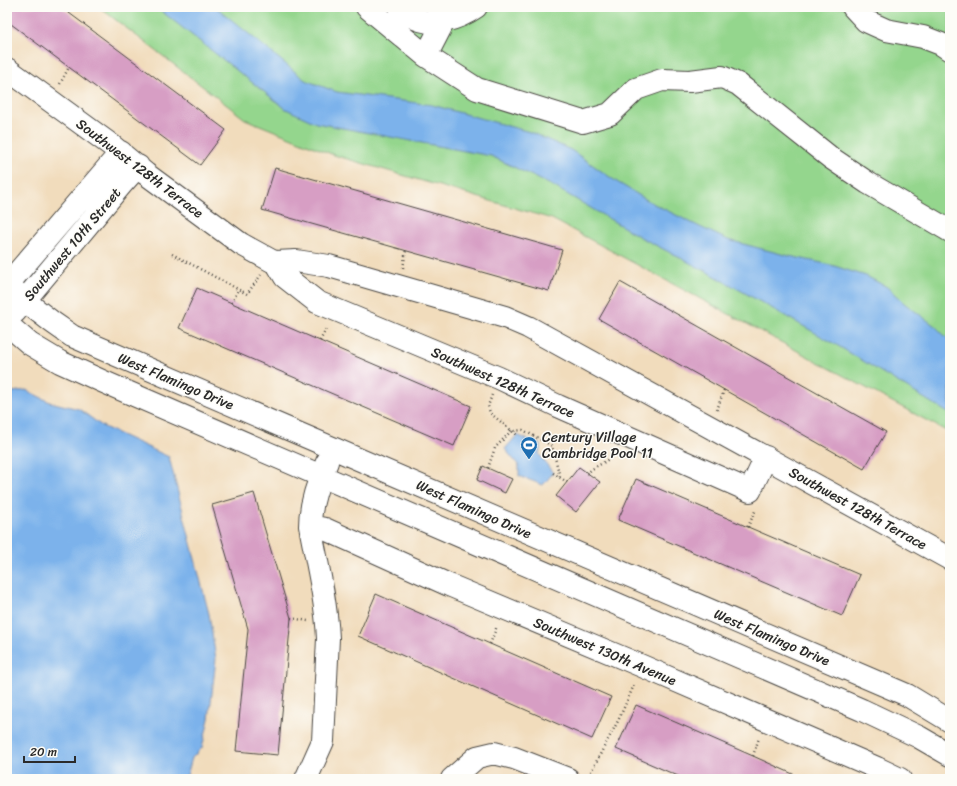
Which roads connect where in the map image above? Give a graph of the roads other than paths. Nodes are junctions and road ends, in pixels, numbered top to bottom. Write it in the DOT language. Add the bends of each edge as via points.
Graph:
graph roads {
  1 [pos="368,7"];
  2 [pos="400,7"];
  3 [pos="476,7"];
  4 [pos="853,7"];
  5 [pos="444,21"];
  6 [pos="950,50"];
  7 [pos="426,56"];
  8 [pos="7,69"];
  9 [pos="121,152"];
  10 [pos="138,166"];
  11 [pos="950,231"];
  12 [pos="274,261"];
  13 [pos="7,284"];
  14 [pos="24,302"];
  15 [pos="7,323"];
  16 [pos="333,448"];
  17 [pos="766,457"];
  18 [pos="321,476"];
  19 [pos="310,526"];
  20 [pos="950,559"];
  21 [pos="950,721"];
  22 [pos="950,755"];
  23 [pos="306,779"];
  24 [pos="452,779"];
  25 [pos="568,779"];
  26 [pos="900,779"];
  1 -- 7 [label="street"];
  2 -- 5 [label="street" via="423,21"];
  3 -- 5 [label="street" via="466,14"];
  4 -- 6 [label="street" via="866,21 886,30 923,37"];
  5 -- 7 [label="street"];
  7 -- 11 [label="street" via="477,89 583,122 610,114 636,89 662,80 690,81 722,77 738,84 831,158 868,183"];
  8 -- 9 [label="street, Southwest 128th Terrace"];
  9 -- 10 [label="street, Southwest 128th Terrace"];
  9 -- 13 [label="street, Southwest 10th Street"];
  10 -- 12 [label="street, Southwest 128th Terrace" via="241,244"];
  10 -- 14 [label="street, Southwest 10th Street"];
  12 -- 17 [label="street, Southwest 128th Terrace" via="329,266 505,317 551,338"];
  12 -- 17 [label="street, Southwest 128th Terrace" via="285,277 317,302 499,378 750,491"];
  13 -- 14 [label="street, West Flamingo Drive"];
  14 -- 15 [label="street, Southwest 10th Street"];
  14 -- 16 [label="street, West Flamingo Drive" via="72,336"];
  15 -- 18 [label="street, West Flamingo Drive" via="30,344 60,362"];
  16 -- 18 [label="street"];
  16 -- 21 [label="street, West Flamingo Drive" via="907,695"];
  17 -- 20 [label="street, Southwest 128th Terrace"];
  18 -- 19 [label="street" via="312,501"];
  18 -- 22 [label="street, West Flamingo Drive" via="855,707 919,737"];
  19 -- 23 [label="street" via="325,606 328,638 323,741"];
  19 -- 26 [label="street, Southwest 130th Avenue" via="325,529"];
  24 -- 25 [label="street" via="477,757 494,753"];
}
